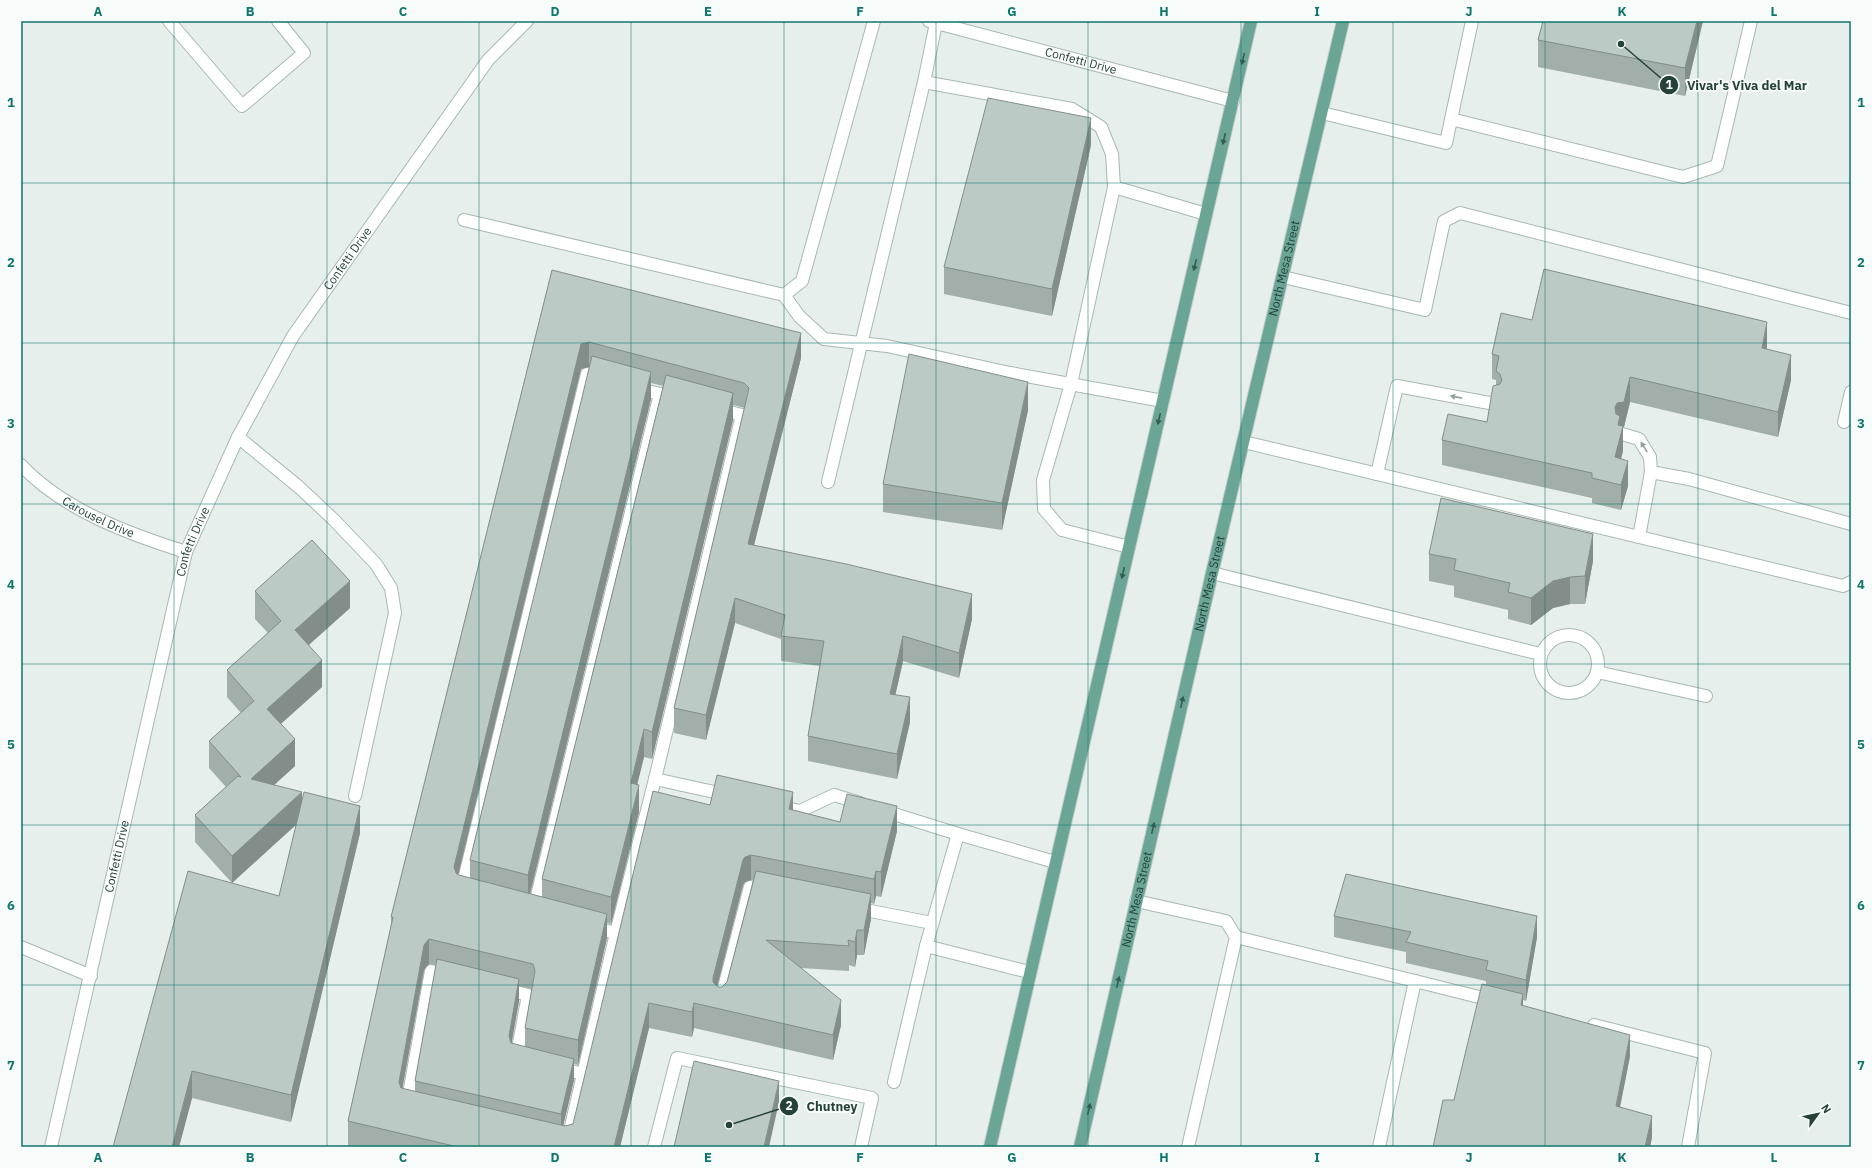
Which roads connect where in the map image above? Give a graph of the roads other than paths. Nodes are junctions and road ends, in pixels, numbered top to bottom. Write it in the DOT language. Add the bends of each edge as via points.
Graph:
graph roads {
  1 [pos="169,21"];
  2 [pos="278,21"];
  3 [pos="527,21"];
  4 [pos="874,21"];
  5 [pos="1252,21"];
  6 [pos="1343,21"];
  7 [pos="1472,21"];
  8 [pos="1751,21"];
  9 [pos="932,22"];
  10 [pos="924,82"];
  11 [pos="1233,101"];
  12 [pos="1322,113"];
  13 [pos="1451,119"];
  14 [pos="1114,187"];
  15 [pos="1206,214"];
  16 [pos="464,220"];
  17 [pos="1283,277"];
  18 [pos="784,295"];
  19 [pos="1851,313"];
  20 [pos="862,343"];
  21 [pos="1071,384"];
  22 [pos="1851,392"];
  23 [pos="660,394"];
  24 [pos="1163,401"];
  25 [pos="690,402"];
  26 [pos="1495,404"];
  27 [pos="704,406"];
  28 [pos="1844,422"];
  29 [pos="1622,434"];
  30 [pos="238,437"];
  31 [pos="1244,442"];
  32 [pos="21,465"];
  33 [pos="1651,472"];
  34 [pos="1377,474"];
  35 [pos="828,482"];
  36 [pos="1851,524"];
  37 [pos="1638,537"];
  38 [pos="1129,547"];
  39 [pos="186,552"];
  40 [pos="1212,573"];
  41 [pos="1851,582"];
  42 [pos="1540,654"];
  43 [pos="1597,672"];
  44 [pos="1706,696"];
  45 [pos="655,778"];
  46 [pos="355,796"];
  47 [pos="739,797"];
  48 [pos="762,802"];
  49 [pos="958,834"];
  50 [pos="1055,862"];
  51 [pos="781,894"];
  52 [pos="475,897"];
  53 [pos="1136,901"];
  54 [pos="841,906"];
  55 [pos="519,908"];
  56 [pos="533,912"];
  57 [pos="548,916"];
  58 [pos="578,923"];
  59 [pos="932,924"];
  60 [pos="616,933"];
  61 [pos="1236,937"];
  62 [pos="21,946"];
  63 [pos="926,946"];
  64 [pos="1029,972"];
  65 [pos="91,976"];
  66 [pos="461,978"];
  67 [pos="1415,980"];
  68 [pos="491,986"];
  69 [pos="1506,1003"];
  70 [pos="720,1005"];
  71 [pos="1583,1022"];
  72 [pos="531,1062"];
  73 [pos="546,1066"];
  74 [pos="583,1074"];
  75 [pos="894,1082"];
  76 [pos="422,1111"];
  77 [pos="559,1143"];
  78 [pos="51,1147"];
  79 [pos="654,1147"];
  80 [pos="861,1147"];
  81 [pos="990,1147"];
  82 [pos="1080,1147"];
  83 [pos="1188,1147"];
  84 [pos="1379,1147"];
  85 [pos="1688,1147"];
  1 -- 2 [label="street" via="242,106 304,53"];
  3 -- 30 [label="street, Confetti Drive" via="488,60 293,336"];
  4 -- 18 [label="street" via="802,281"];
  5 -- 11 [label="main road, one-way"];
  6 -- 12 [label="main road, North Mesa Street"];
  7 -- 13 [label="street"];
  8 -- 13 [label="street" via="1716,166 1683,177"];
  9 -- 10 [label="street"];
  9 -- 11 [label="street, Confetti Drive"];
  10 -- 14 [label="street" via="1072,108 1101,126 1112,154"];
  10 -- 20 [label="street"];
  11 -- 15 [label="main road, one-way"];
  12 -- 13 [label="street" via="1446,142"];
  12 -- 17 [label="main road, North Mesa Street"];
  14 -- 15 [label="street"];
  14 -- 21 [label="street"];
  15 -- 24 [label="main road, one-way"];
  16 -- 18 [label="street"];
  17 -- 19 [label="street" via="1425,310 1444,221 1460,213"];
  17 -- 31 [label="main road, North Mesa Street"];
  18 -- 20 [label="street" via="799,316 824,339"];
  20 -- 21 [label="street"];
  20 -- 35 [label="street"];
  21 -- 24 [label="street"];
  21 -- 38 [label="street" via="1043,480 1044,509 1062,530"];
  22 -- 28 [label="street"];
  23 -- 25 [label="street"];
  23 -- 52 [label="street" via="587,374 460,893"];
  23 -- 56 [label="street"];
  24 -- 38 [label="main road, one-way"];
  26 -- 34 [label="street, one-way" via="1397,386"];
  27 -- 45 [label="street" via="742,415"];
  33 -- 29 [label="street, one-way" via="1650,458 1639,439"];
  30 -- 39 [label="street, Confetti Drive"];
  30 -- 46 [label="street" via="334,520 376,564 390,588 396,613"];
  31 -- 34 [label="street"];
  31 -- 40 [label="main road, North Mesa Street"];
  32 -- 39 [label="street, Carousel Drive" via="61,498 83,512"];
  33 -- 36 [label="street" via="1689,479"];
  33 -- 37 [label="street"];
  34 -- 37 [label="street"];
  37 -- 41 [label="street" via="1844,586"];
  38 -- 50 [label="main road, one-way"];
  39 -- 65 [label="street, Confetti Drive"];
  40 -- 42 [label="street"];
  53 -- 40 [label="main road, North Mesa Street, one-way"];
  42 -- 43 [label="street" via="1553,639 1562,635 1582,637 1596,652"];
  42 -- 43 [label="street" via="1540,673 1544,681 1560,693 1573,693 1586,688"];
  43 -- 44 [label="street"];
  45 -- 47 [label="street"];
  45 -- 60 [label="street"];
  48 -- 49 [label="street" via="800,811 834,795"];
  49 -- 50 [label="street"];
  49 -- 59 [label="street"];
  50 -- 64 [label="main road"];
  51 -- 70 [label="street" via="750,888"];
  53 -- 61 [label="street" via="1226,921"];
  82 -- 53 [label="main road, North Mesa Street, one-way"];
  54 -- 59 [label="street"];
  55 -- 56 [label="street"];
  56 -- 57 [label="street"];
  58 -- 60 [label="street"];
  59 -- 63 [label="street"];
  60 -- 74 [label="street"];
  61 -- 67 [label="street"];
  61 -- 83 [label="street"];
  62 -- 65 [label="street"];
  63 -- 64 [label="street"];
  63 -- 75 [label="street"];
  64 -- 81 [label="main road"];
  65 -- 78 [label="street, Confetti Drive"];
  66 -- 76 [label="street" via="431,971 406,1108"];
  67 -- 69 [label="street"];
  67 -- 84 [label="street"];
  68 -- 72 [label="street" via="528,995 516,1059"];
  71 -- 85 [label="street" via="1705,1053"];
  73 -- 74 [label="street"];
  74 -- 77 [label="street" via="567,1144"];
  79 -- 80 [label="street" via="677,1058 872,1098"];
}
